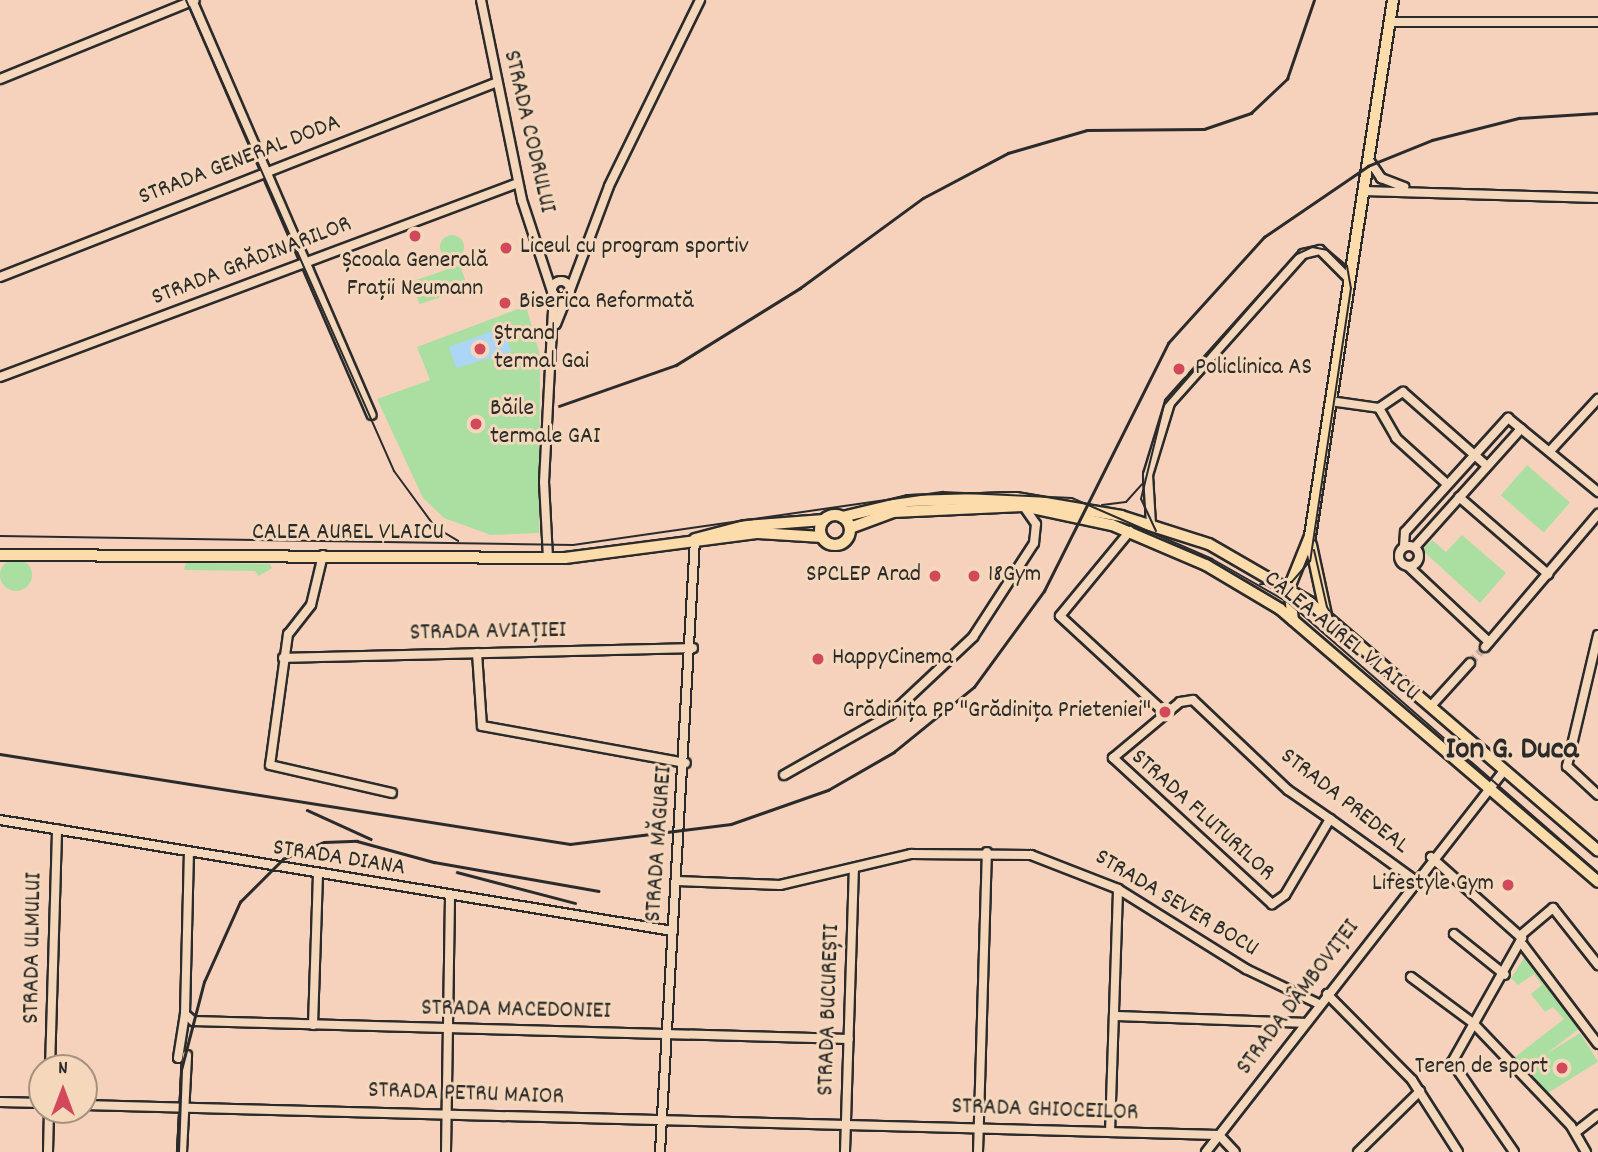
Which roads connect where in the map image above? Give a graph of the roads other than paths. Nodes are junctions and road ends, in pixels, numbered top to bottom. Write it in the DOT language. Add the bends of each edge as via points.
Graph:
graph roads {
  1 [pos="193,0"];
  2 [pos="481,0"];
  3 [pos="700,0"];
  4 [pos="1393,0"];
  5 [pos="1389,22"];
  6 [pos="1598,22"];
  7 [pos="0,79"];
  8 [pos="495,83"];
  9 [pos="1369,160"];
  10 [pos="268,171"];
  11 [pos="518,183"];
  12 [pos="1364,191"];
  13 [pos="1420,191"];
  14 [pos="1598,198"];
  15 [pos="307,261"];
  16 [pos="580,268"];
  17 [pos="542,270"];
  18 [pos="0,277"];
  19 [pos="1349,279"];
  20 [pos="560,281"];
  21 [pos="553,293"];
  22 [pos="569,293"];
  23 [pos="554,330"];
  24 [pos="0,377"];
  25 [pos="1598,399"];
  26 [pos="1330,401"];
  27 [pos="1379,408"];
  28 [pos="372,415"];
  29 [pos="1521,429"];
  30 [pos="1550,451"];
  31 [pos="1474,454"];
  32 [pos="1487,466"];
  33 [pos="1447,484"];
  34 [pos="1598,492"];
  35 [pos="1459,497"];
  36 [pos="1023,506"];
  37 [pos="1052,510"];
  38 [pos="1598,514"];
  39 [pos="842,517"];
  40 [pos="824,520"];
  41 [pos="1036,524"];
  42 [pos="1151,524"];
  43 [pos="850,528"];
  44 [pos="1130,531"];
  45 [pos="1310,536"];
  46 [pos="822,537"];
  47 [pos="695,540"];
  48 [pos="1404,546"];
  49 [pos="1415,547"];
  50 [pos="0,555"];
  51 [pos="323,555"];
  52 [pos="548,558"];
  53 [pos="1408,566"];
  54 [pos="1548,575"];
  55 [pos="1289,588"];
  56 [pos="1326,616"];
  57 [pos="1293,620"];
  58 [pos="1598,635"];
  59 [pos="693,648"];
  60 [pos="477,653"];
  61 [pos="284,658"];
  62 [pos="1471,663"];
  63 [pos="1189,698"];
  64 [pos="1431,706"];
  65 [pos="1165,713"];
  66 [pos="686,763"];
  67 [pos="1504,770"];
  68 [pos="784,775"];
  69 [pos="1488,788"];
  70 [pos="392,793"];
  71 [pos="1598,795"];
  72 [pos="1330,819"];
  73 [pos="0,820"];
  74 [pos="57,829"];
  75 [pos="1598,851"];
  76 [pos="189,852"];
  77 [pos="987,852"];
  78 [pos="1431,857"];
  79 [pos="854,869"];
  80 [pos="318,876"];
  81 [pos="1413,879"];
  82 [pos="677,881"];
  83 [pos="1598,882"];
  84 [pos="1118,889"];
  85 [pos="450,896"];
  86 [pos="673,931"];
  87 [pos="1454,934"];
  88 [pos="1521,935"];
  89 [pos="1523,946"];
  90 [pos="1598,965"];
  91 [pos="1505,975"];
  92 [pos="1411,977"];
  93 [pos="1327,994"];
  94 [pos="1319,1004"];
  95 [pos="185,1014"];
  96 [pos="1114,1016"];
  97 [pos="1304,1023"];
  98 [pos="1473,1023"];
  99 [pos="313,1025"];
  100 [pos="446,1028"];
  101 [pos="665,1034"];
  102 [pos="849,1039"];
  103 [pos="1598,1044"];
  104 [pos="50,1054"];
  105 [pos="187,1055"];
  106 [pos="178,1058"];
  107 [pos="1420,1091"];
  108 [pos="0,1102"];
  109 [pos="28,1103"];
  110 [pos="98,1105"];
  111 [pos="183,1108"];
  112 [pos="446,1114"];
  113 [pos="1598,1115"];
  114 [pos="662,1120"];
  115 [pos="49,1124"];
  116 [pos="846,1125"];
  117 [pos="978,1128"];
  118 [pos="1110,1132"];
  119 [pos="1576,1132"];
  120 [pos="1219,1135"];
  121 [pos="48,1152"];
  122 [pos="182,1152"];
  123 [pos="446,1152"];
  124 [pos="660,1152"];
  125 [pos="845,1152"];
  126 [pos="978,1152"];
  127 [pos="1206,1152"];
  128 [pos="1234,1152"];
  129 [pos="1358,1152"];
  130 [pos="1458,1152"];
  131 [pos="1514,1152"];
  132 [pos="1586,1152"];
  1 -- 7 [label="street"];
  1 -- 10 [label="street"];
  2 -- 8 [label="street, STRADA CODRULUI"];
  3 -- 16 [label="street" via="610,186"];
  4 -- 5 [label="main road"];
  5 -- 6 [label="street"];
  5 -- 9 [label="main road"];
  8 -- 10 [label="street, STRADA GENERAL DODA"];
  8 -- 11 [label="street, STRADA CODRULUI"];
  9 -- 12 [label="main road"];
  9 -- 13 [label="street" via="1386,181"];
  10 -- 15 [label="street"];
  10 -- 18 [label="street, STRADA GENERAL DODA"];
  11 -- 15 [label="street, STRADA GRĂDINARILOR"];
  11 -- 17 [label="street, STRADA CODRULUI"];
  12 -- 13 [label="street"];
  12 -- 19 [label="main road"];
  13 -- 14 [label="street"];
  15 -- 24 [label="street, STRADA GRĂDINARILOR"];
  15 -- 28 [label="street"];
  16 -- 20 [label="street"];
  16 -- 22 [label="street"];
  17 -- 20 [label="street"];
  17 -- 21 [label="street, STRADA CODRULUI"];
  19 -- 26 [label="main road"];
  19 -- 42 [label="street" via="1331,258 1310,251 1252,308 1170,403 1150,466"];
  20 -- 21 [label="street"];
  20 -- 22 [label="street"];
  21 -- 22 [label="street"];
  21 -- 23 [label="street"];
  22 -- 23 [label="street"];
  23 -- 52 [label="street" via="544,482"];
  25 -- 30 [label="street"];
  26 -- 27 [label="street"];
  26 -- 45 [label="main road"];
  27 -- 31 [label="street" via="1403,392"];
  27 -- 33 [label="street" via="1396,438"];
  29 -- 30 [label="street"];
  29 -- 31 [label="street" via="1508,418"];
  29 -- 32 [label="street"];
  30 -- 34 [label="street"];
  31 -- 32 [label="street"];
  31 -- 33 [label="street"];
  32 -- 35 [label="street"];
  33 -- 48 [label="street" via="1405,532"];
  35 -- 49 [label="street"];
  35 -- 54 [label="street"];
  36 -- 37 [label="main road, CALEA AUREL VLAICU"];
  36 -- 41 [label="street"];
  36 -- 43 [label="main road, CALEA AUREL VLAICU" via="893,512"];
  37 -- 41 [label="street"];
  37 -- 44 [label="main road, CALEA AUREL VLAICU"];
  38 -- 54 [label="street"];
  39 -- 40 [label="main road, CALEA AUREL VLAICU"];
  39 -- 42 [label="main road, CALEA AUREL VLAICU" via="909,501 1001,497 1051,501"];
  39 -- 43 [label="main road"];
  40 -- 46 [label="main road"];
  40 -- 47 [label="main road, CALEA AUREL VLAICU" via="737,528"];
  41 -- 68 [label="street" via="1034,543 1008,590 950,662 872,727"];
  42 -- 55 [label="main road, CALEA AUREL VLAICU" via="1209,544"];
  43 -- 46 [label="main road, CALEA AUREL VLAICU" via="839,545"];
  44 -- 57 [label="main road, CALEA AUREL VLAICU" via="1222,572"];
  44 -- 65 [label="street" via="1060,616"];
  45 -- 55 [label="main road"];
  45 -- 56 [label="main road"];
  46 -- 47 [label="main road, CALEA AUREL VLAICU" via="768,533"];
  47 -- 52 [label="main road, CALEA AUREL VLAICU"];
  47 -- 59 [label="street, STRADA MĂGUREI"];
  48 -- 49 [label="street"];
  48 -- 53 [label="street" via="1399,558"];
  49 -- 53 [label="street" via="1419,559"];
  50 -- 51 [label="main road, CALEA AUREL VLAICU"];
  51 -- 52 [label="main road, CALEA AUREL VLAICU"];
  51 -- 61 [label="street" via="311,605 288,634"];
  53 -- 54 [label="street" via="1487,645"];
  55 -- 56 [label="main road, CALEA AUREL VLAICU"];
  55 -- 57 [label="main road"];
  56 -- 64 [label="main road, CALEA AUREL VLAICU"];
  57 -- 69 [label="main road, CALEA AUREL VLAICU"];
  58 -- 71 [label="street" via="1567,759 1569,772"];
  59 -- 60 [label="street, STRADA AVIAȚIEI"];
  59 -- 66 [label="street, STRADA MĂGUREI"];
  60 -- 61 [label="street, STRADA AVIAȚIEI"];
  60 -- 66 [label="street" via="482,726"];
  61 -- 70 [label="street" via="270,743 273,769"];
  62 -- 64 [label="street"];
  63 -- 65 [label="street, STRADA FLUTURILOR"];
  63 -- 72 [label="street, STRADA PREDEAL"];
  64 -- 67 [label="main road, CALEA AUREL VLAICU"];
  65 -- 72 [label="street, STRADA FLUTURILOR" via="1112,761 1272,904 1285,895"];
  66 -- 82 [label="street, STRADA MĂGUREI"];
  67 -- 69 [label="street, STRADA DÂMBOVIȚEI"];
  67 -- 75 [label="main road, CALEA AUREL VLAICU"];
  69 -- 78 [label="street, STRADA DÂMBOVIȚEI"];
  69 -- 83 [label="main road, CALEA AUREL VLAICU"];
  72 -- 81 [label="street, STRADA PREDEAL"];
  73 -- 74 [label="street, STRADA DIANA"];
  74 -- 76 [label="street, STRADA DIANA"];
  74 -- 104 [label="street, STRADA ULMULUI"];
  76 -- 80 [label="street, STRADA DIANA"];
  76 -- 95 [label="street"];
  77 -- 79 [label="street, STRADA SEVER BOCU" via="904,855"];
  77 -- 84 [label="street, STRADA SEVER BOCU" via="1050,859"];
  77 -- 117 [label="street"];
  78 -- 81 [label="street, STRADA DÂMBOVIȚEI"];
  78 -- 88 [label="street"];
  79 -- 82 [label="street, STRADA SEVER BOCU" via="780,885"];
  79 -- 102 [label="street, STRADA BUCUREȘTI"];
  80 -- 85 [label="street, STRADA DIANA"];
  80 -- 99 [label="street"];
  81 -- 93 [label="street, STRADA DÂMBOVIȚEI"];
  82 -- 86 [label="street, STRADA MĂGUREI"];
  84 -- 94 [label="street, STRADA SEVER BOCU" via="1246,969"];
  84 -- 96 [label="street"];
  85 -- 86 [label="street, STRADA DIANA"];
  85 -- 100 [label="street"];
  86 -- 101 [label="street, STRADA MĂGUREI"];
  87 -- 91 [label="street"];
  88 -- 89 [label="street"];
  88 -- 90 [label="street" via="1553,908"];
  89 -- 91 [label="street"];
  89 -- 103 [label="street"];
  91 -- 98 [label="street"];
  92 -- 98 [label="street"];
  93 -- 94 [label="street, STRADA DÂMBOVIȚEI"];
  93 -- 107 [label="street"];
  94 -- 97 [label="street, STRADA DÂMBOVIȚEI"];
  95 -- 99 [label="street, STRADA MACEDONIEI" via="193,1021"];
  95 -- 106 [label="street"];
  96 -- 97 [label="street"];
  96 -- 118 [label="street"];
  97 -- 120 [label="street, STRADA DÂMBOVIȚEI"];
  98 -- 119 [label="street"];
  98 -- 131 [label="street" via="1453,1066"];
  99 -- 100 [label="street, STRADA MACEDONIEI"];
  100 -- 101 [label="street, STRADA MACEDONIEI"];
  100 -- 112 [label="street"];
  101 -- 102 [label="street, STRADA MACEDONIEI"];
  101 -- 114 [label="street, STRADA MĂGUREI"];
  102 -- 116 [label="street, STRADA BUCUREȘTI"];
  105 -- 111 [label="street"];
  107 -- 129 [label="street"];
  107 -- 130 [label="street"];
  108 -- 109 [label="street"];
  110 -- 111 [label="street, STRADA PETRU MAIOR"];
  111 -- 112 [label="street, STRADA PETRU MAIOR"];
  111 -- 122 [label="street"];
  112 -- 114 [label="street, STRADA PETRU MAIOR"];
  112 -- 123 [label="street"];
  113 -- 119 [label="street"];
  114 -- 116 [label="street, STRADA PETRU MAIOR"];
  114 -- 124 [label="street, STRADA MĂGUREI"];
  115 -- 121 [label="street"];
  116 -- 117 [label="street, STRADA GHIOCEILOR"];
  116 -- 125 [label="street, STRADA BUCUREȘTI"];
  117 -- 118 [label="street, STRADA GHIOCEILOR"];
  117 -- 126 [label="street"];
  118 -- 120 [label="street, STRADA GHIOCEILOR"];
  119 -- 132 [label="street"];
  120 -- 127 [label="street, STRADA DÂMBOVIȚEI"];
  120 -- 128 [label="street"];
}
